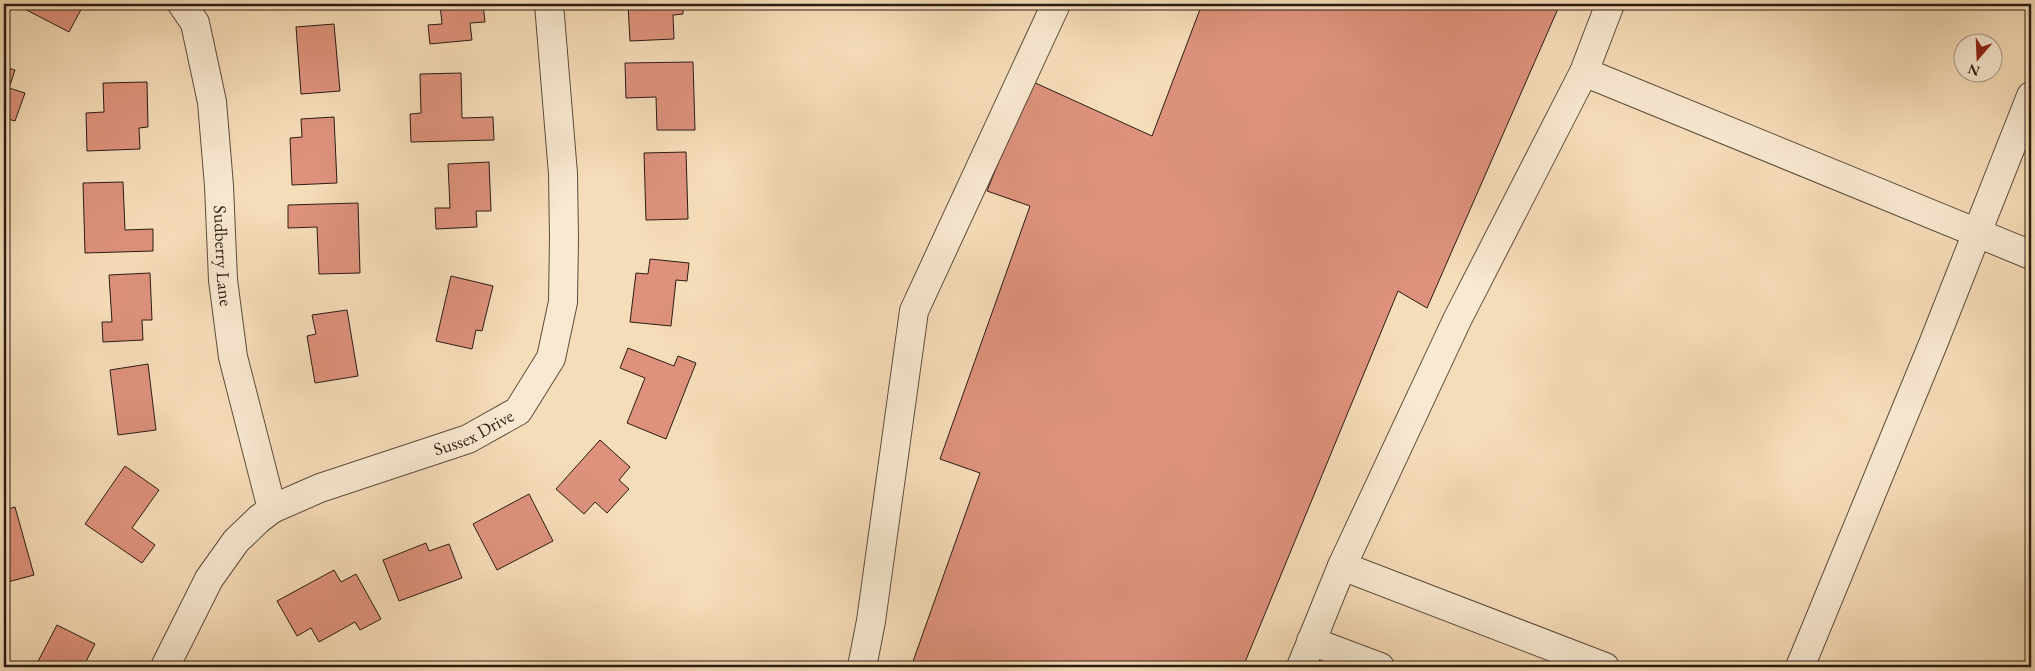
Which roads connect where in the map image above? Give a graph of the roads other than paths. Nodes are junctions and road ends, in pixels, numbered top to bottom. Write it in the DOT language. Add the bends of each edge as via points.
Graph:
graph roads {
  1 [pos="182,4"];
  2 [pos="549,4"];
  3 [pos="1056,4"];
  4 [pos="1610,4"];
  5 [pos="1584,72"];
  6 [pos="2031,96"];
  7 [pos="1977,233"];
  8 [pos="2031,256"];
  9 [pos="272,509"];
  10 [pos="1342,566"];
  11 [pos="1311,642"];
  12 [pos="166,667"];
  13 [pos="862,667"];
  14 [pos="1301,667"];
  15 [pos="1380,667"];
  16 [pos="1605,667"];
  17 [pos="1800,667"];
  1 -- 9 [label="street, Sudberry Lane" via="196,23 212,102 223,280 233,357"];
  2 -- 9 [label="street, Sussex Drive" via="563,174 564,229 563,302 551,358 518,411 468,439 320,488"];
  3 -- 13 [label="street" via="914,310"];
  4 -- 5 [label="street"];
  5 -- 7 [label="street"];
  5 -- 10 [label="street" via="1457,320"];
  6 -- 7 [label="street"];
  7 -- 8 [label="street"];
  7 -- 17 [label="street"];
  9 -- 12 [label="street, Sussex Drive" via="236,541 210,579"];
  10 -- 11 [label="street"];
  10 -- 16 [label="street"];
  11 -- 14 [label="street"];
  11 -- 15 [label="street"];
}
